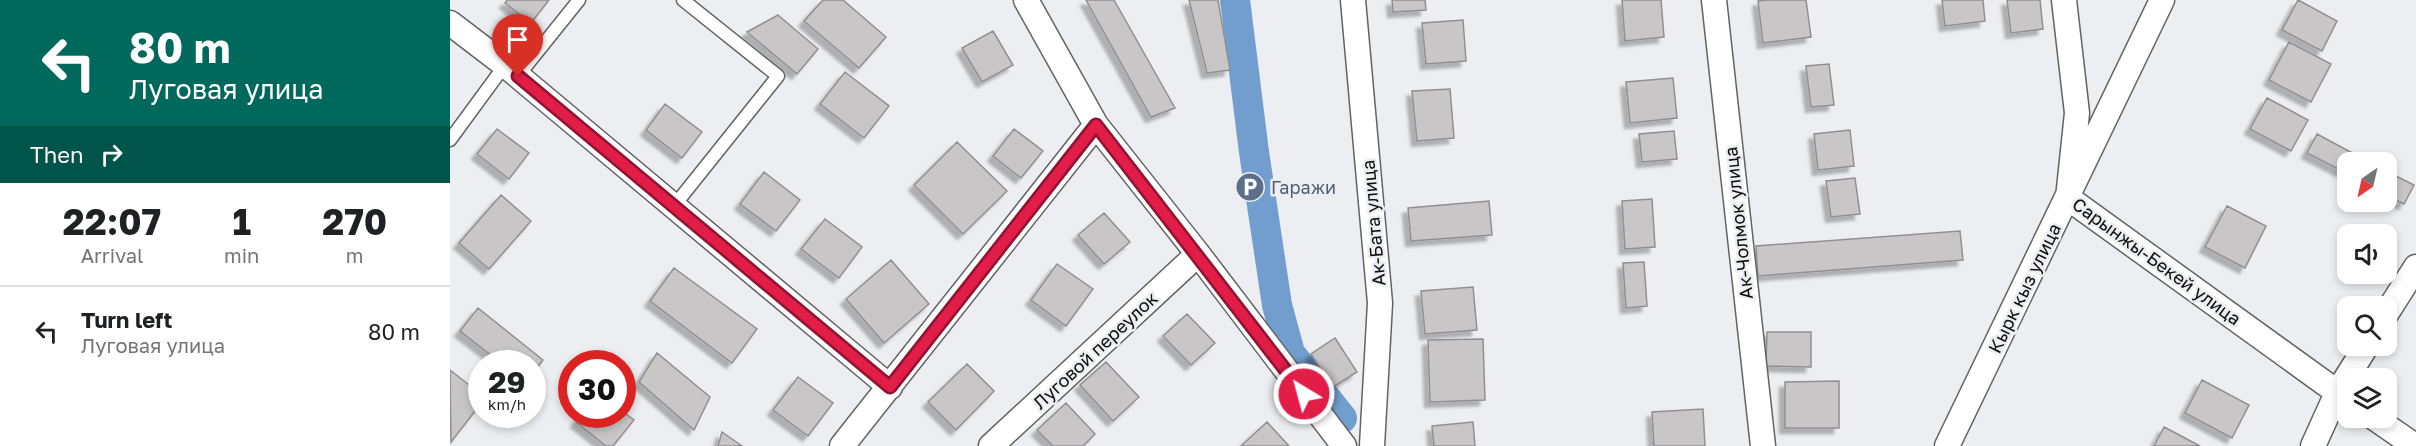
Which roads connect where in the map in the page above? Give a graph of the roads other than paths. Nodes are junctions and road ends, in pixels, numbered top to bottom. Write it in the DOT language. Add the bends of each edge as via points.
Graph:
graph roads {
  1 [pos="579,0"];
  2 [pos="683,0"];
  3 [pos="1026,0"];
  4 [pos="1353,0"];
  5 [pos="1714,0"];
  6 [pos="2064,0"];
  7 [pos="2162,0"];
  8 [pos="450,22"];
  9 [pos="512,71"];
  10 [pos="1096,125"];
  11 [pos="450,140"];
  12 [pos="2068,198"];
  13 [pos="674,206"];
  14 [pos="1198,254"];
  15 [pos="2416,267"];
  16 [pos="2397,297"];
  17 [pos="890,387"];
  18 [pos="2337,392"];
  19 [pos="2337,405"];
  20 [pos="2389,428"];
  21 [pos="842,446"];
  22 [pos="991,446"];
  23 [pos="1344,446"];
  24 [pos="1372,446"];
  25 [pos="1762,446"];
  26 [pos="1947,446"];
  27 [pos="2313,446"];
  28 [pos="2415,446"];
  1 -- 9 [label="lane"];
  2 -- 13 [label="lane" via="778,76"];
  3 -- 10 [label="street"];
  4 -- 24 [label="street, Ак-Бата улица" via="1380,303"];
  5 -- 25 [label="street, Ак-Чолмок улица"];
  6 -- 12 [label="street, Сарынжы-Бекей улица" via="2077,113"];
  7 -- 12 [label="street, Кырк кыз улица"];
  8 -- 9 [label="street"];
  9 -- 11 [label="lane"];
  9 -- 13 [label="street"];
  10 -- 14 [label="street"];
  10 -- 17 [label="street"];
  12 -- 18 [label="street, Сарынжы-Бекей улица"];
  12 -- 26 [label="street, Кырк кыз улица"];
  13 -- 17 [label="street"];
  14 -- 22 [label="street, Луговой переулок"];
  14 -- 23 [label="street"];
  15 -- 16 [label="street"];
  17 -- 21 [label="street"];
  19 -- 27 [label="street"];
  20 -- 28 [label="street"];
}
